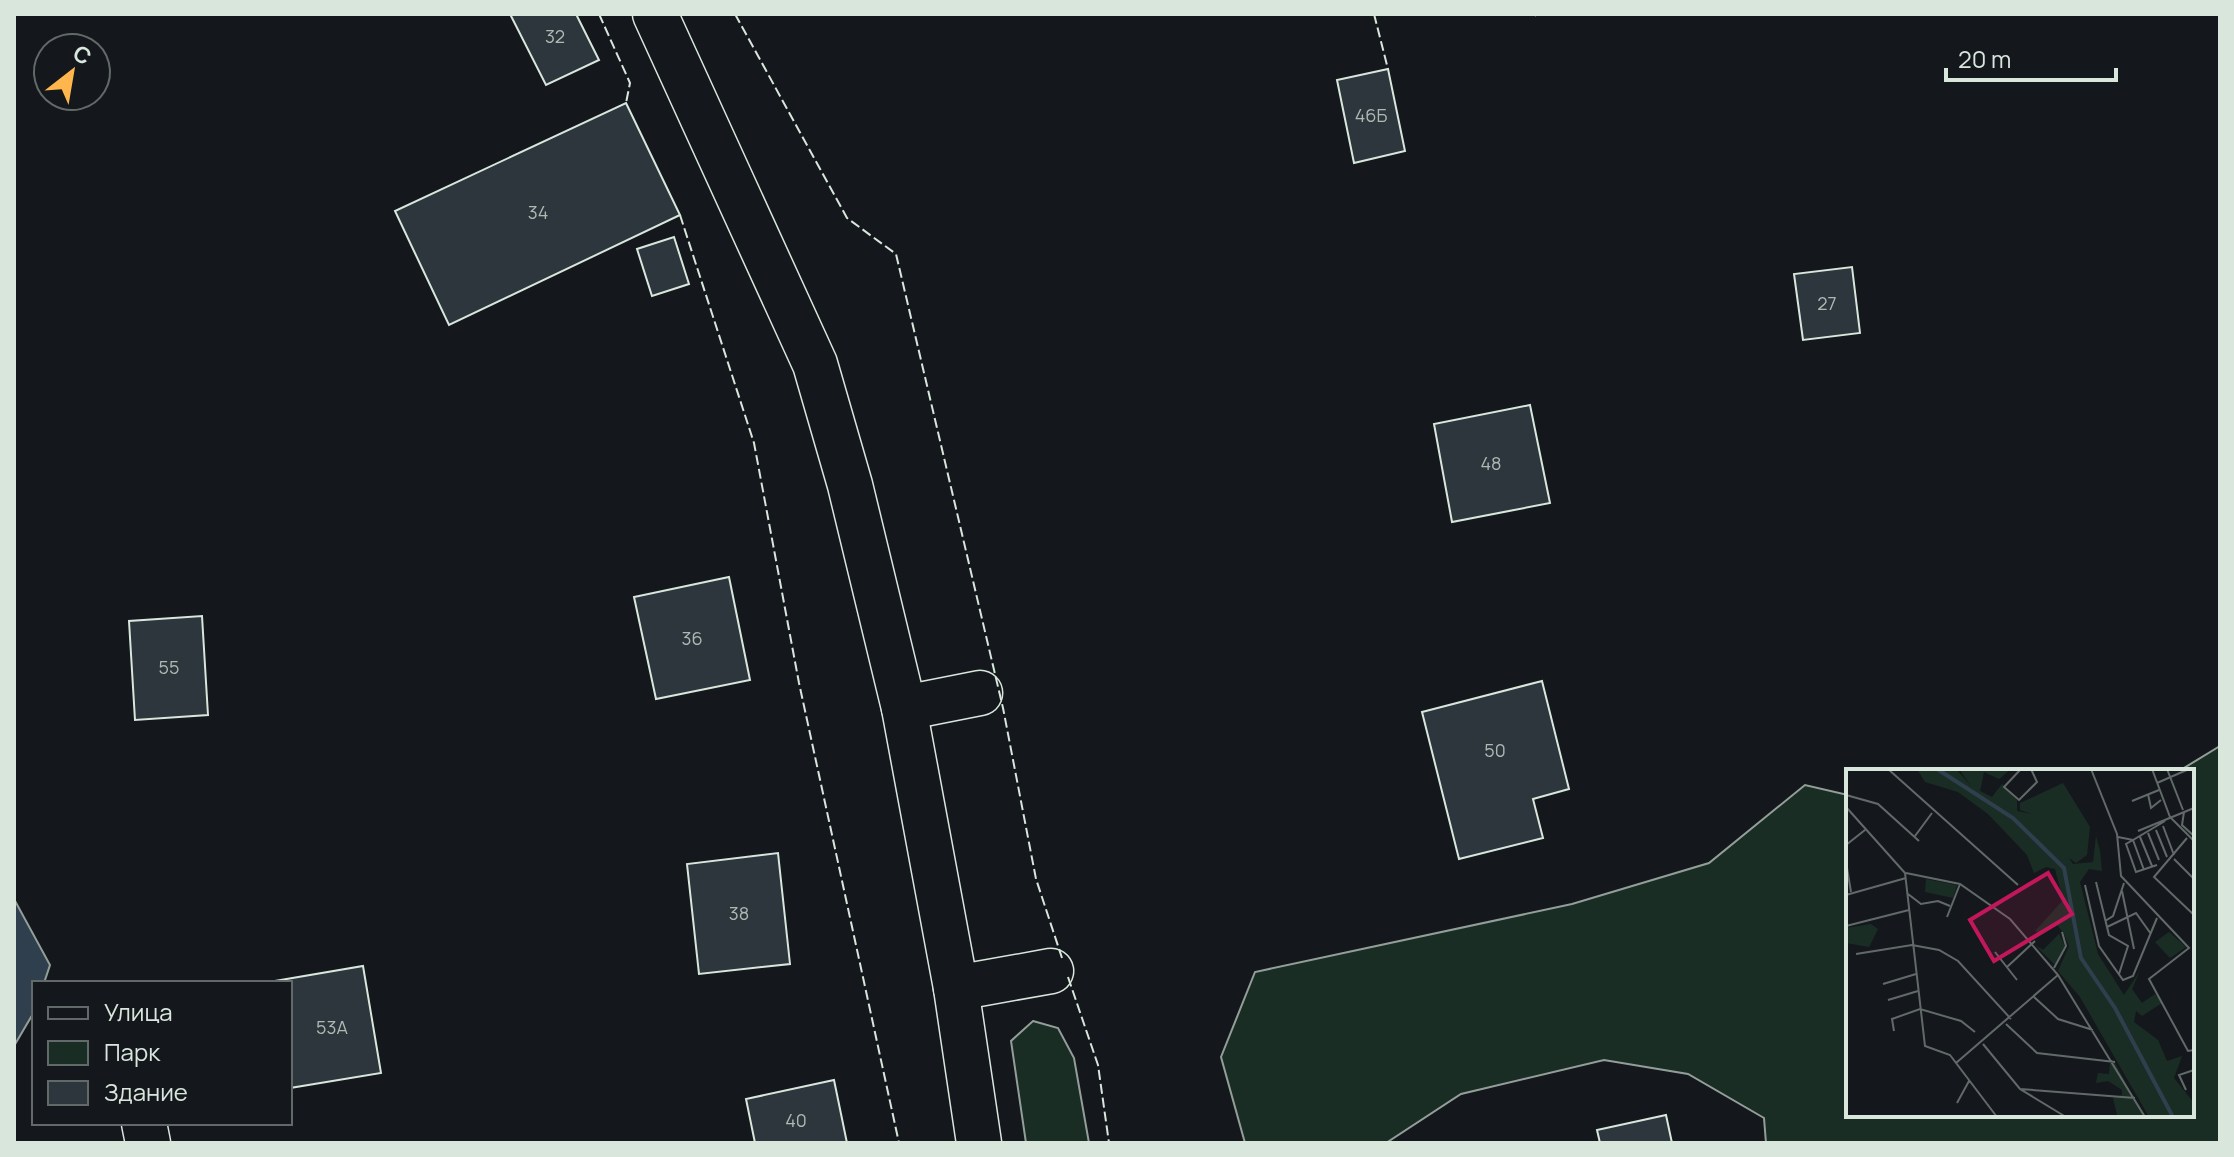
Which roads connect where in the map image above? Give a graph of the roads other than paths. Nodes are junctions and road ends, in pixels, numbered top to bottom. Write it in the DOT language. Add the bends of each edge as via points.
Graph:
graph roads {
  1 [pos="655,14"];
  2 [pos="980,693"];
  3 [pos="904,708"];
  4 [pos="1051,971"];
  5 [pos="956,988"];
  6 [pos="979,1143"];
  1 -- 3 [label="street" via="815,364"];
  2 -- 3 [label="street"];
  3 -- 5 [label="street"];
  4 -- 5 [label="street"];
  5 -- 6 [label="street"];
}
